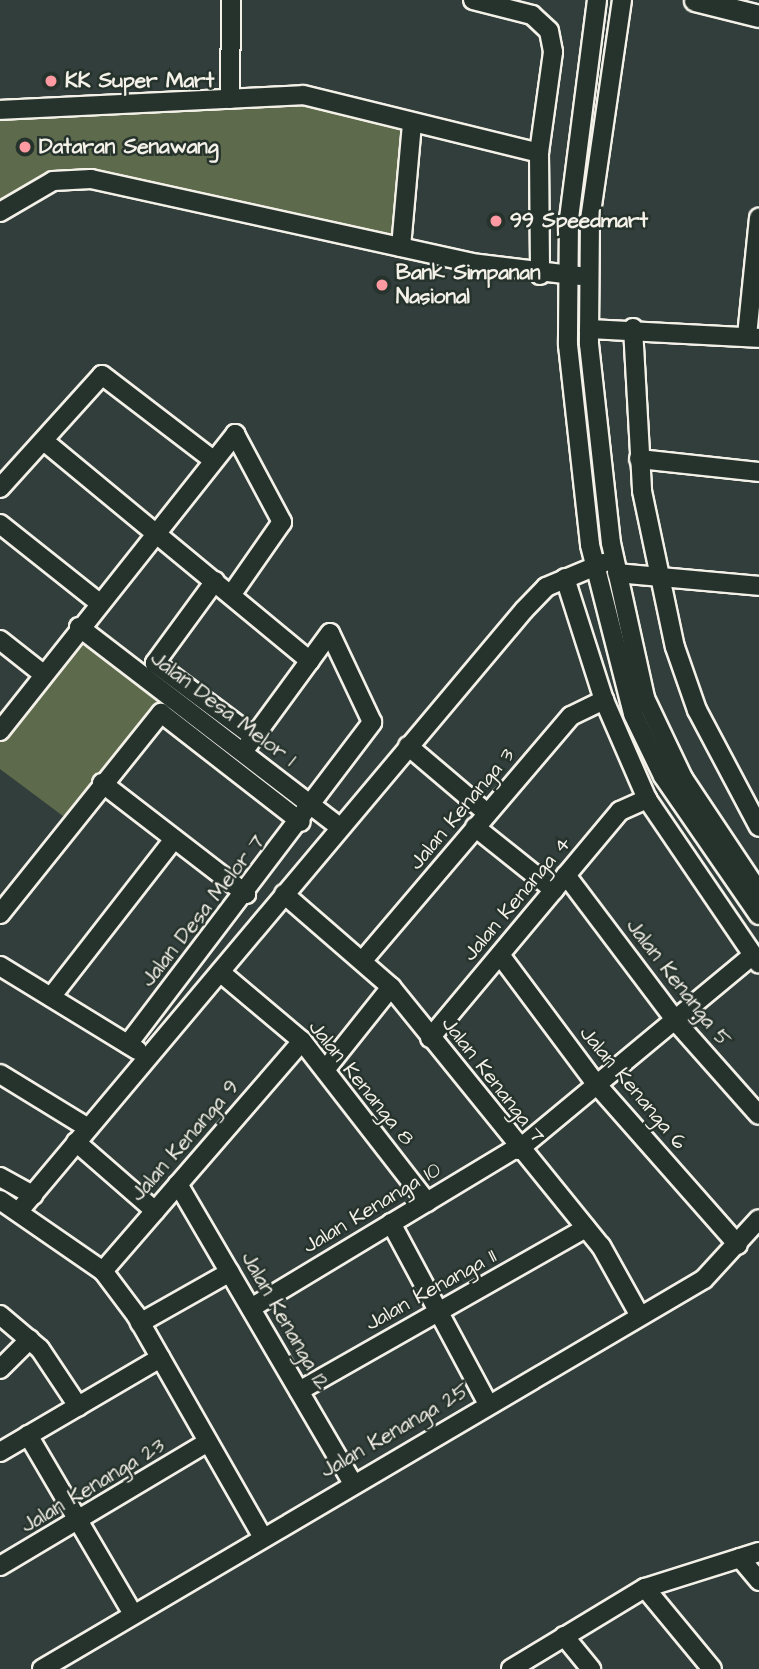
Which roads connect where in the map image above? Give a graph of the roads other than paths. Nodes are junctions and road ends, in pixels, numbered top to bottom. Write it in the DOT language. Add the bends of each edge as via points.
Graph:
graph roads {
  1 [pos="231,0"];
  2 [pos="472,0"];
  3 [pos="597,0"];
  4 [pos="622,0"];
  5 [pos="695,0"];
  6 [pos="759,16"];
  7 [pos="230,99"];
  8 [pos="0,110"];
  9 [pos="412,124"];
  10 [pos="539,153"];
  11 [pos="0,212"];
  12 [pos="759,218"];
  13 [pos="401,247"];
  14 [pos="540,275"];
  15 [pos="569,276"];
  16 [pos="589,276"];
  17 [pos="633,328"];
  18 [pos="589,329"];
  19 [pos="753,337"];
  20 [pos="44,441"];
  21 [pos="212,459"];
  22 [pos="639,459"];
  23 [pos="759,472"];
  24 [pos="0,488"];
  25 [pos="0,524"];
  26 [pos="157,534"];
  27 [pos="594,565"];
  28 [pos="616,567"];
  29 [pos="659,575"];
  30 [pos="565,578"];
  31 [pos="215,582"];
  32 [pos="759,586"];
  33 [pos="231,595"];
  34 [pos="98,602"];
  35 [pos="79,627"];
  36 [pos="0,640"];
  37 [pos="310,661"];
  38 [pos="43,674"];
  39 [pos="604,700"];
  40 [pos="0,731"];
  41 [pos="248,745"];
  42 [pos="408,746"];
  43 [pos="102,783"];
  44 [pos="647,799"];
  45 [pos="313,806"];
  46 [pos="481,820"];
  47 [pos="301,822"];
  48 [pos="340,827"];
  49 [pos="759,827"];
  50 [pos="174,839"];
  51 [pos="566,875"];
  52 [pos="554,890"];
  53 [pos="759,892"];
  54 [pos="246,894"];
  55 [pos="284,894"];
  56 [pos="0,914"];
  57 [pos="759,915"];
  58 [pos="500,955"];
  59 [pos="364,959"];
  60 [pos="756,960"];
  61 [pos="0,966"];
  62 [pos="220,972"];
  63 [pos="391,987"];
  64 [pos="51,997"];
  65 [pos="674,1019"];
  66 [pos="430,1038"];
  67 [pos="302,1041"];
  68 [pos="128,1044"];
  69 [pos="148,1057"];
  70 [pos="324,1070"];
  71 [pos="0,1074"];
  72 [pos="597,1085"];
  73 [pos="759,1115"];
  74 [pos="88,1128"];
  75 [pos="76,1142"];
  76 [pos="517,1149"];
  77 [pos="0,1177"];
  78 [pos="178,1184"];
  79 [pos="33,1195"];
  80 [pos="0,1200"];
  81 [pos="427,1202"];
  82 [pos="19,1211"];
  83 [pos="155,1211"];
  84 [pos="759,1219"];
  85 [pos="391,1223"];
  86 [pos="586,1228"];
  87 [pos="738,1245"];
  88 [pos="103,1271"];
  89 [pos="230,1272"];
  90 [pos="251,1308"];
  91 [pos="438,1312"];
  92 [pos="0,1315"];
  93 [pos="640,1316"];
  94 [pos="140,1323"];
  95 [pos="30,1339"];
  96 [pos="160,1358"];
  97 [pos="0,1369"];
  98 [pos="299,1391"];
  99 [pos="488,1404"];
  100 [pos="78,1406"];
  101 [pos="28,1435"];
  102 [pos="208,1442"];
  103 [pos="0,1451"];
  104 [pos="352,1482"];
  105 [pos="78,1523"];
  106 [pos="262,1536"];
  107 [pos="759,1552"];
  108 [pos="740,1558"];
  109 [pos="0,1566"];
  110 [pos="759,1581"];
  111 [pos="645,1588"];
  112 [pos="133,1614"];
  113 [pos="564,1636"];
  114 [pos="42,1669"];
  115 [pos="511,1669"];
  116 [pos="591,1669"];
  117 [pos="712,1669"];
  1 -- 7 [label="street"];
  2 -- 10 [label="street" via="532,15 549,31 553,52"];
  3 -- 15 [label="street" via="569,218"];
  4 -- 16 [label="street" via="594,179"];
  5 -- 6 [label="main road"];
  7 -- 8 [label="street" via="65,115"];
  7 -- 9 [label="street" via="303,95"];
  9 -- 10 [label="street"];
  9 -- 13 [label="street"];
  10 -- 14 [label="street"];
  11 -- 13 [label="street" via="54,181 91,179"];
  12 -- 19 [label="street"];
  13 -- 14 [label="street"];
  14 -- 15 [label="street"];
  15 -- 16 [label="street"];
  15 -- 27 [label="street" via="568,345"];
  16 -- 18 [label="street"];
  17 -- 18 [label="street"];
  17 -- 19 [label="street"];
  17 -- 22 [label="street"];
  18 -- 28 [label="street"];
  20 -- 21 [label="street" via="102,374"];
  20 -- 24 [label="street"];
  20 -- 26 [label="street"];
  21 -- 26 [label="street"];
  21 -- 33 [label="street" via="230,436 239,436 282,522"];
  22 -- 23 [label="street"];
  22 -- 29 [label="street"];
  25 -- 34 [label="street"];
  26 -- 31 [label="street"];
  26 -- 34 [label="street"];
  27 -- 28 [label="street"];
  27 -- 30 [label="street"];
  27 -- 57 [label="street" via="633,714 663,776"];
  28 -- 29 [label="street"];
  28 -- 53 [label="street" via="645,698 664,741"];
  29 -- 32 [label="street"];
  29 -- 49 [label="street" via="696,710"];
  30 -- 39 [label="street"];
  30 -- 42 [label="street" via="524,610"];
  31 -- 33 [label="street"];
  31 -- 41 [label="street" via="155,663"];
  33 -- 37 [label="street"];
  34 -- 35 [label="street"];
  35 -- 38 [label="street"];
  35 -- 41 [label="street, Jalan Desa Melor 1"];
  36 -- 38 [label="street"];
  37 -- 41 [label="street"];
  37 -- 45 [label="street, Jalan Desa Melor 7" via="330,633 372,722"];
  38 -- 40 [label="street"];
  39 -- 44 [label="street"];
  39 -- 46 [label="street, Jalan Kenanga 3" via="571,716"];
  41 -- 45 [label="street, Jalan Desa Melor 1"];
  42 -- 46 [label="street"];
  42 -- 48 [label="street"];
  43 -- 47 [label="street" via="161,713"];
  43 -- 50 [label="street"];
  43 -- 56 [label="street"];
  44 -- 51 [label="street, Jalan Kenanga 4" via="620,811"];
  44 -- 60 [label="street"];
  45 -- 47 [label="street, Jalan Desa Melor 7"];
  45 -- 48 [label="street, Jalan Desa Melor 1"];
  46 -- 52 [label="street"];
  46 -- 59 [label="street, Jalan Kenanga 3"];
  47 -- 54 [label="street, Jalan Desa Melor 7"];
  48 -- 55 [label="street"];
  50 -- 54 [label="street"];
  50 -- 64 [label="street"];
  51 -- 52 [label="street, Jalan Kenanga 4"];
  51 -- 65 [label="street, Jalan Kenanga 5"];
  52 -- 58 [label="street, Jalan Kenanga 4"];
  54 -- 68 [label="street, Jalan Desa Melor 7"];
  55 -- 59 [label="street, Jalan Kenanga 7"];
  55 -- 62 [label="street"];
  58 -- 66 [label="street, Jalan Kenanga 4"];
  58 -- 72 [label="street, Jalan Kenanga 6"];
  59 -- 63 [label="street, Jalan Kenanga 7"];
  60 -- 65 [label="street, Jalan Kenanga 10"];
  61 -- 64 [label="street"];
  62 -- 67 [label="street, Jalan Kenanga 8"];
  62 -- 69 [label="street"];
  63 -- 66 [label="street, Jalan Kenanga 7"];
  63 -- 70 [label="street"];
  64 -- 68 [label="street"];
  65 -- 72 [label="street, Jalan Kenanga 10"];
  65 -- 73 [label="street, Jalan Kenanga 5"];
  66 -- 76 [label="street, Jalan Kenanga 7"];
  67 -- 70 [label="street, Jalan Kenanga 8"];
  67 -- 78 [label="street, Jalan Kenanga 9"];
  68 -- 69 [label="street"];
  69 -- 74 [label="street"];
  70 -- 81 [label="street, Jalan Kenanga 8"];
  71 -- 74 [label="street"];
  72 -- 76 [label="street, Jalan Kenanga 10"];
  72 -- 87 [label="street, Jalan Kenanga 6"];
  74 -- 75 [label="street"];
  75 -- 79 [label="street"];
  75 -- 83 [label="street"];
  76 -- 81 [label="street, Jalan Kenanga 10"];
  76 -- 86 [label="street, Jalan Kenanga 7"];
  77 -- 79 [label="street"];
  78 -- 83 [label="street, Jalan Kenanga 9"];
  78 -- 89 [label="street, Jalan Kenanga 12"];
  79 -- 82 [label="street"];
  80 -- 82 [label="street"];
  81 -- 85 [label="street, Jalan Kenanga 10"];
  82 -- 88 [label="street"];
  83 -- 88 [label="street, Jalan Kenanga 9"];
  84 -- 87 [label="street, Jalan Kenanga 25"];
  85 -- 90 [label="street, Jalan Kenanga 10"];
  85 -- 91 [label="street"];
  86 -- 91 [label="street, Jalan Kenanga 11"];
  86 -- 93 [label="street, Jalan Kenanga 7"];
  87 -- 93 [label="street, Jalan Kenanga 25" via="705,1279"];
  88 -- 94 [label="street"];
  89 -- 90 [label="street, Jalan Kenanga 12"];
  89 -- 94 [label="street"];
  90 -- 98 [label="street, Jalan Kenanga 12"];
  91 -- 98 [label="street, Jalan Kenanga 11"];
  91 -- 99 [label="street"];
  92 -- 95 [label="street"];
  93 -- 99 [label="street, Jalan Kenanga 25"];
  94 -- 96 [label="street"];
  95 -- 97 [label="street"];
  95 -- 100 [label="street"];
  96 -- 100 [label="street"];
  96 -- 102 [label="street"];
  98 -- 104 [label="street, Jalan Kenanga 12"];
  99 -- 104 [label="street, Jalan Kenanga 25"];
  100 -- 101 [label="street"];
  101 -- 103 [label="street"];
  101 -- 105 [label="street"];
  102 -- 105 [label="street, Jalan Kenanga 23"];
  102 -- 106 [label="street"];
  104 -- 106 [label="street, Jalan Kenanga 25"];
  105 -- 109 [label="street, Jalan Kenanga 23"];
  105 -- 112 [label="street"];
  106 -- 112 [label="street, Jalan Kenanga 25"];
  107 -- 108 [label="street"];
  108 -- 110 [label="street"];
  108 -- 111 [label="street"];
  111 -- 113 [label="street"];
  111 -- 117 [label="street"];
  112 -- 114 [label="street, Jalan Kenanga 25"];
  113 -- 115 [label="street"];
  113 -- 116 [label="street"];
}
